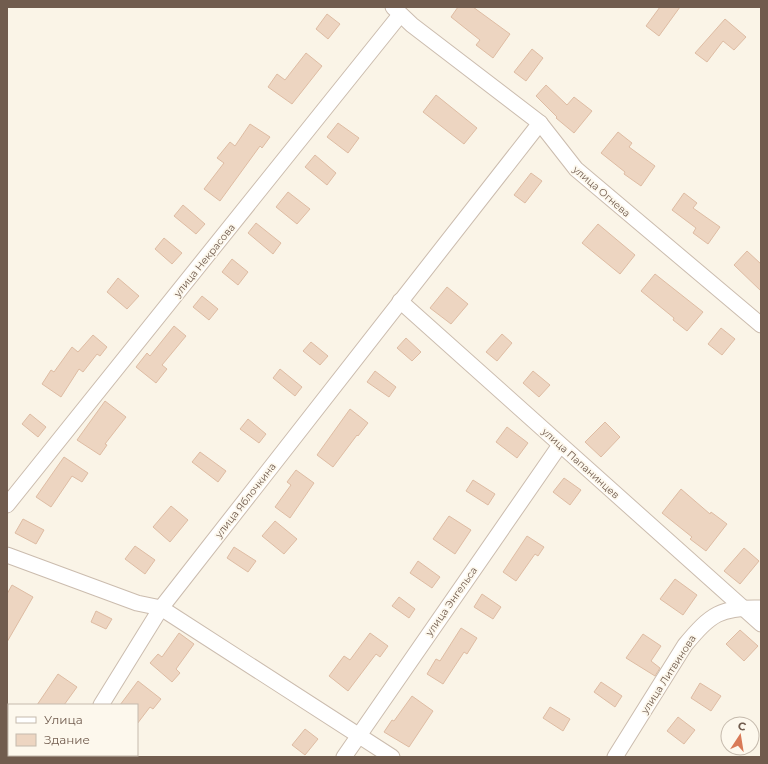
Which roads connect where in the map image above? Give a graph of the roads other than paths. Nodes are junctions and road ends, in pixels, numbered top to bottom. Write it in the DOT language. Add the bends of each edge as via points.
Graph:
graph roads {
  1 [pos="397,11"];
  2 [pos="540,123"];
  3 [pos="400,301"];
  4 [pos="761,325"];
  5 [pos="560,445"];
  6 [pos="7,505"];
  7 [pos="7,555"];
  8 [pos="742,607"];
  9 [pos="161,608"];
  10 [pos="761,608"];
  11 [pos="761,624"];
  12 [pos="102,704"];
  13 [pos="357,735"];
  14 [pos="344,757"];
  15 [pos="392,757"];
  16 [pos="615,757"];
  1 -- 2 [label="street, улица Огнева" via="412,26"];
  1 -- 6 [label="street, улица Некрасова"];
  2 -- 3 [label="street, улица Яблочкина"];
  2 -- 4 [label="street, улица Огнева" via="576,170"];
  3 -- 5 [label="street, улица Папанинцев"];
  3 -- 9 [label="street, улица Яблочкина"];
  5 -- 8 [label="street, улица Папанинцев"];
  5 -- 13 [label="street, улица Энгельса"];
  7 -- 9 [label="street" via="137,603"];
  8 -- 10 [label="street, улица Литвинова"];
  8 -- 11 [label="street, улица Папанинцев"];
  8 -- 16 [label="street, улица Литвинова" via="725,610 697,630"];
  9 -- 12 [label="street, улица Яблочкина"];
  9 -- 13 [label="street"];
  13 -- 14 [label="street, улица Энгельса"];
  13 -- 15 [label="street"];
}
